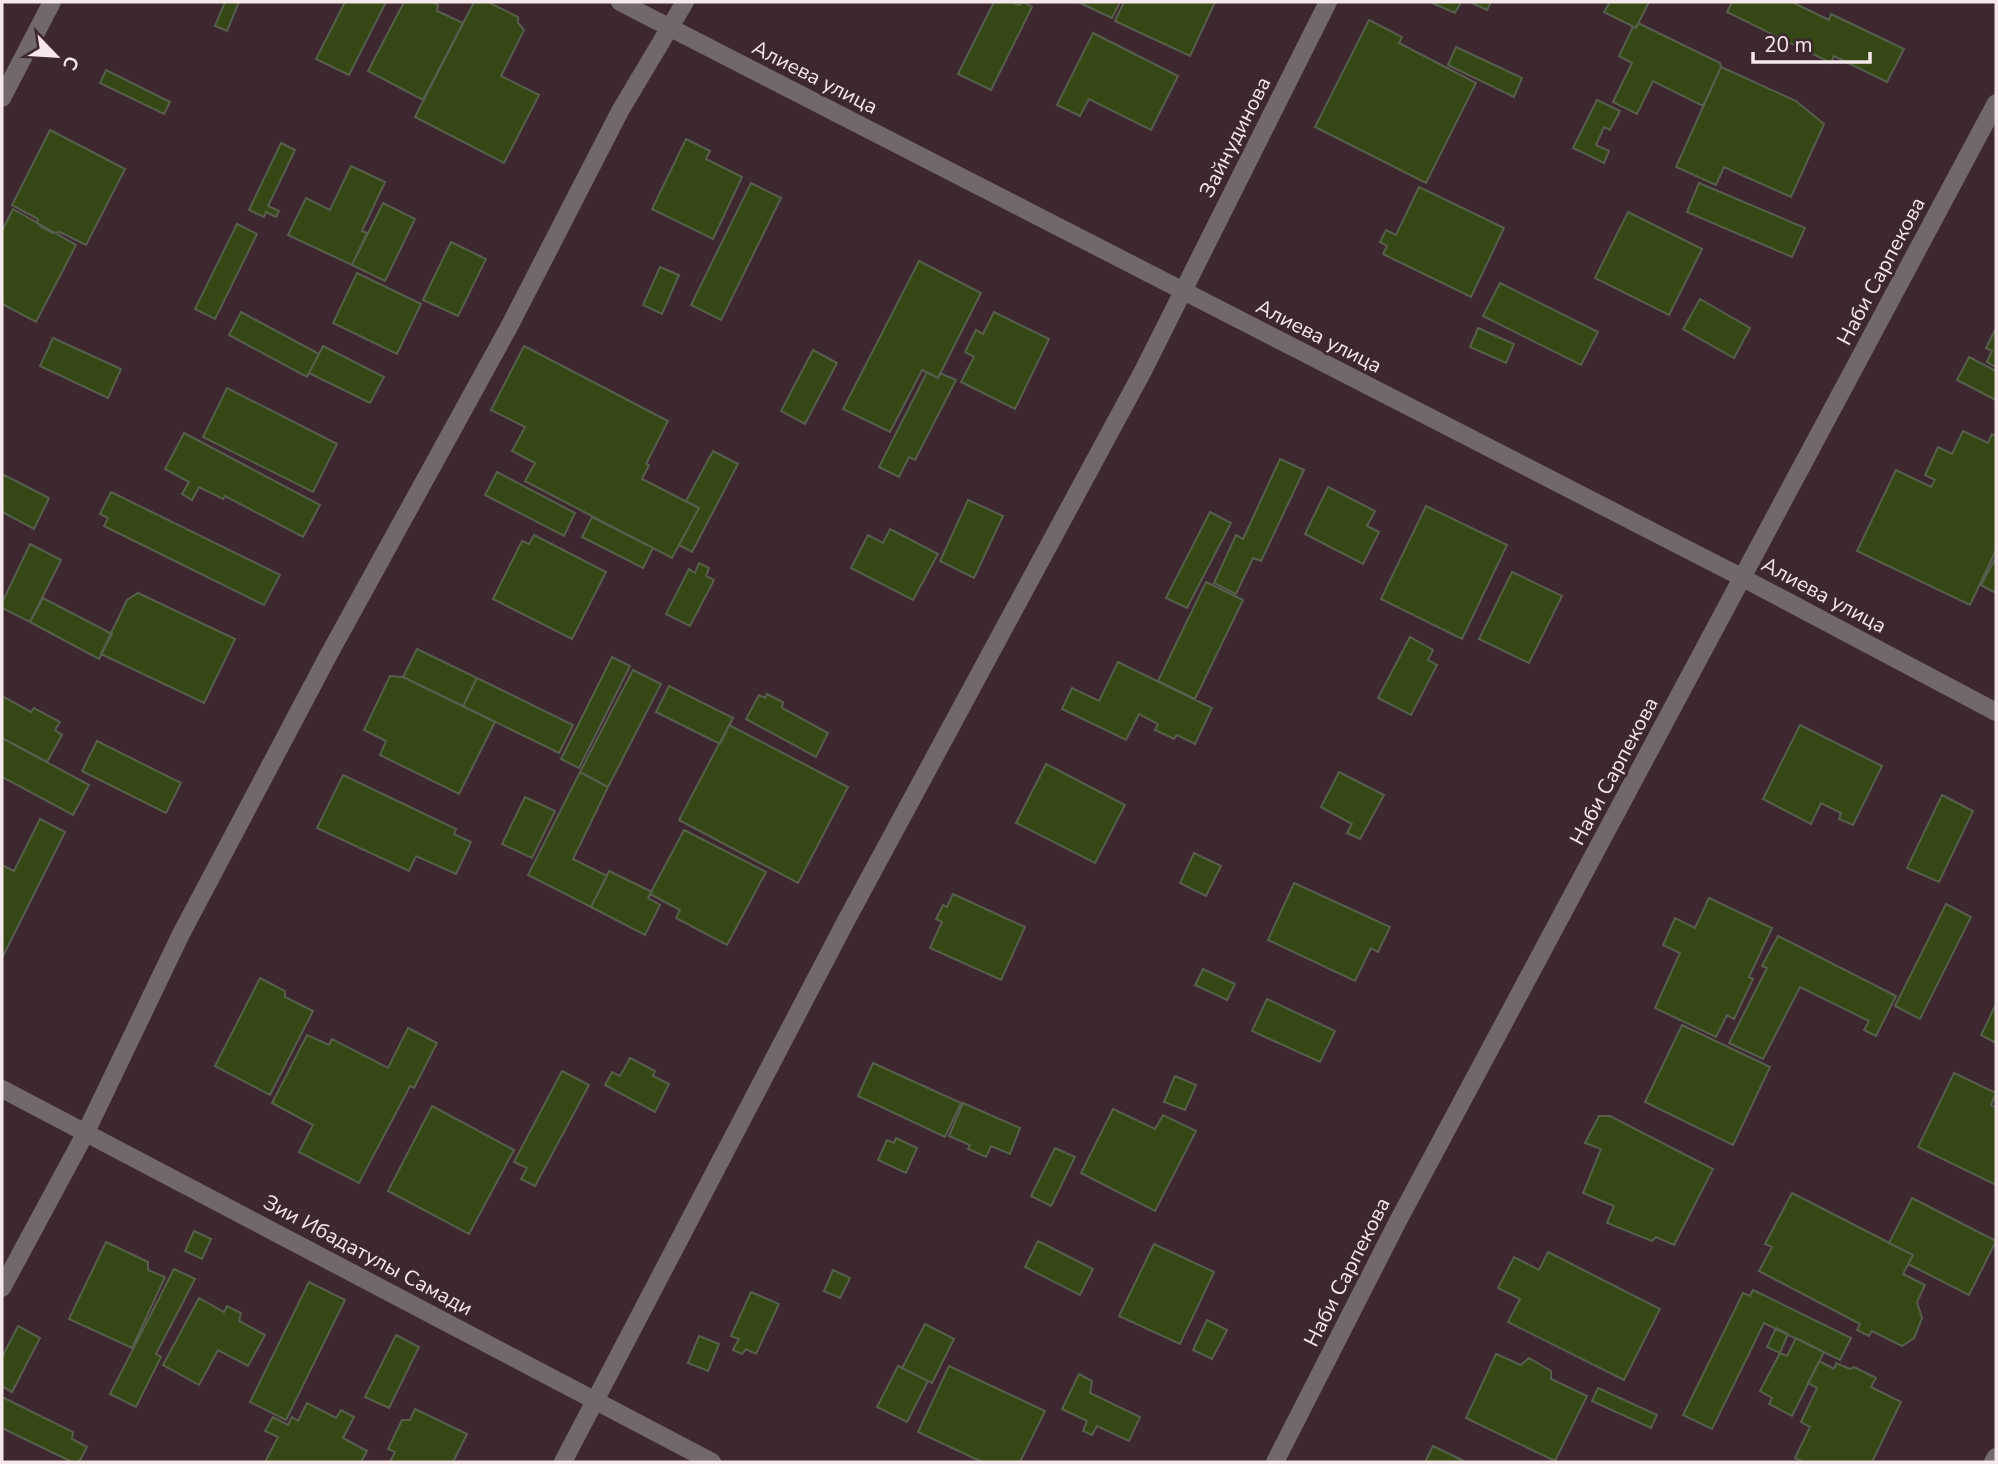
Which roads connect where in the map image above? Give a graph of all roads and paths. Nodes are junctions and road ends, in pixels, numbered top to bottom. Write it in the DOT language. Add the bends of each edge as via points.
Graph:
graph roads {
  1 [pos="52,2"];
  2 [pos="620,2"];
  3 [pos="685,2"];
  4 [pos="1328,2"];
  5 [pos="669,27"];
  6 [pos="2,98"];
  7 [pos="1996,103"];
  8 [pos="1183,292"];
  9 [pos="1743,578"];
  10 [pos="1996,712"];
  11 [pos="2,1089"];
  12 [pos="85,1134"];
  13 [pos="2,1288"];
  14 [pos="596,1399"];
  15 [pos="1996,1457"];
  16 [pos="563,1462"];
  17 [pos="712,1462"];
  18 [pos="1275,1462"];
  19 [pos="1993,1462"];
  1 -- 6 [label="street"];
  2 -- 5 [label="street, Алиева улица"];
  3 -- 5 [label="street"];
  4 -- 8 [label="street, Зайнудинова"];
  5 -- 8 [label="street, Алиева улица"];
  5 -- 12 [label="street" via="181,934"];
  7 -- 9 [label="street, Наби Сарпекова"];
  8 -- 9 [label="street, Алиева улица"];
  8 -- 14 [label="street, Зайнудинова"];
  9 -- 10 [label="street, Алиева улица"];
  9 -- 18 [label="street, Наби Сарпекова" via="1398,1221"];
  11 -- 12 [label="street, Зии Ибадатулы Самади"];
  12 -- 13 [label="street"];
  12 -- 14 [label="street, Зии Ибадатулы Самади"];
  14 -- 16 [label="street, Зайнудинова"];
  14 -- 17 [label="street, Зии Ибадатулы Самади"];
  15 -- 19 [label="street"];
}
